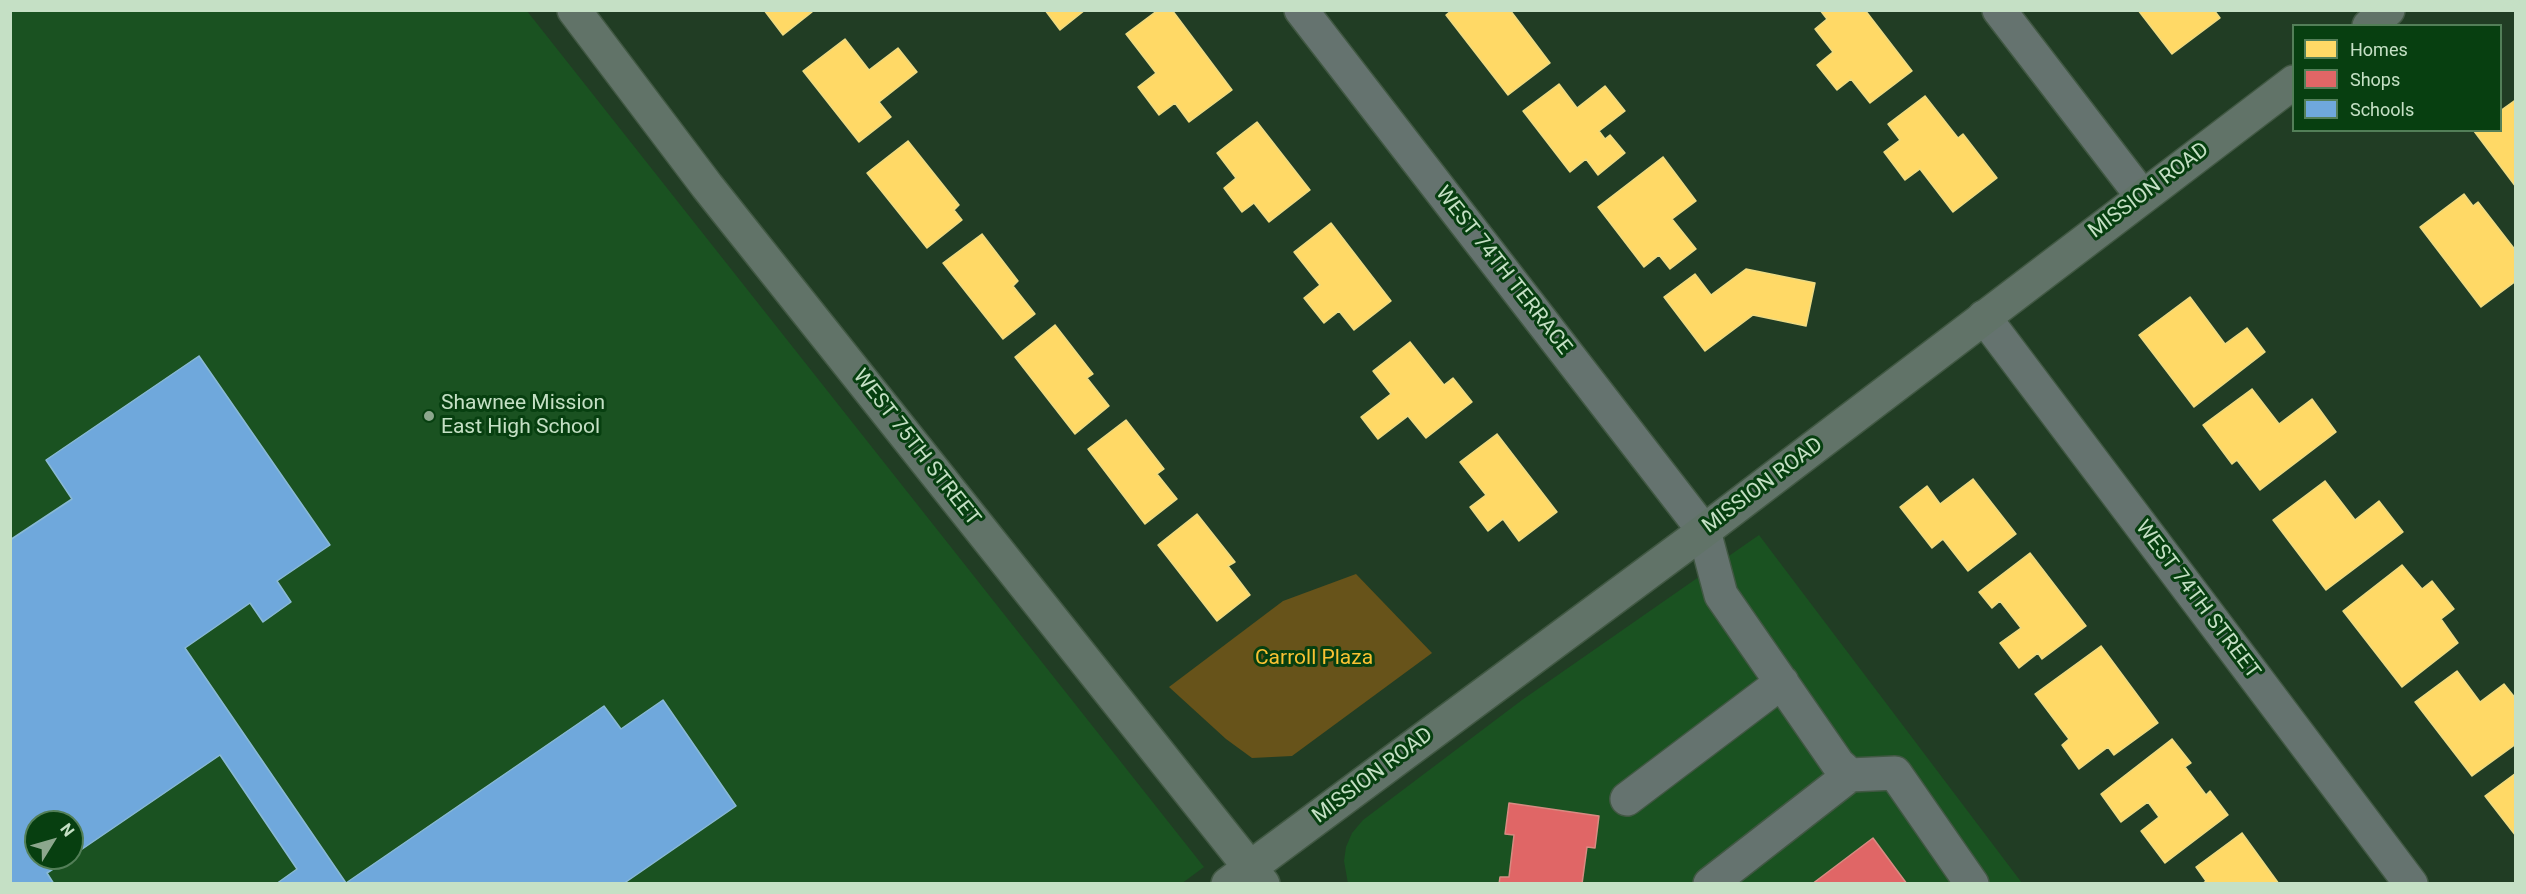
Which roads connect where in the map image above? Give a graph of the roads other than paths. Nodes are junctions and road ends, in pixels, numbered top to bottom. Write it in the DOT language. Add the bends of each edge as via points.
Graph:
graph roads {
  1 [pos="574,10"];
  2 [pos="1301,10"];
  3 [pos="1999,10"];
  4 [pos="2388,10"];
  5 [pos="2370,24"];
  6 [pos="2292,84"];
  7 [pos="2142,196"];
  8 [pos="1984,317"];
  9 [pos="1704,531"];
  10 [pos="1782,682"];
  11 [pos="1850,775"];
  12 [pos="1627,799"];
  13 [pos="1247,878"];
  14 [pos="1710,884"];
  15 [pos="1972,884"];
  16 [pos="2410,884"];
  1 -- 13 [label="main road, WEST 75TH STREET"];
  2 -- 9 [label="street, WEST 74TH TERRACE"];
  3 -- 7 [label="street"];
  4 -- 5 [label="main road"];
  6 -- 7 [label="main road, MISSION ROAD"];
  7 -- 8 [label="main road, MISSION ROAD"];
  8 -- 9 [label="main road, MISSION ROAD"];
  8 -- 16 [label="street, WEST 74TH STREET"];
  9 -- 10 [label="street" via="1721,595"];
  9 -- 13 [label="main road, MISSION ROAD"];
  10 -- 11 [label="street" via="1838,764"];
  10 -- 12 [label="street"];
  11 -- 14 [label="street"];
  11 -- 15 [label="street" via="1895,773"];
}
